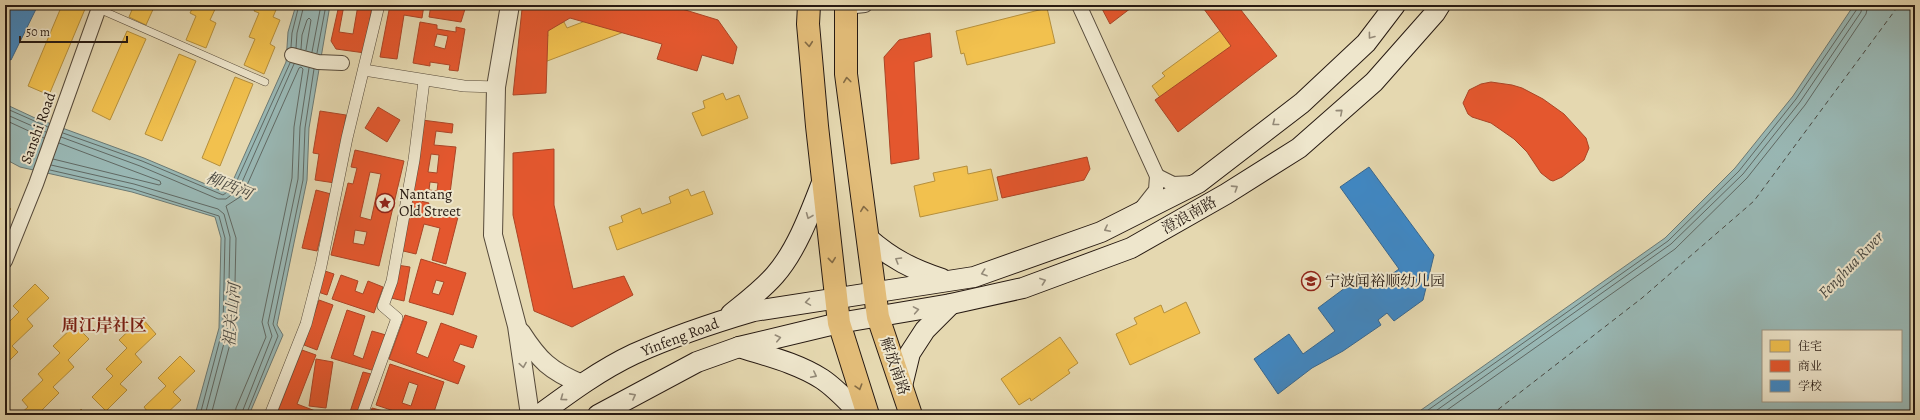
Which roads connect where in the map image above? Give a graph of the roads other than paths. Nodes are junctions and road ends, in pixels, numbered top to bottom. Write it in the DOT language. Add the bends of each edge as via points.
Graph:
graph roads {
  1 [pos="379,5"];
  2 [pos="510,5"];
  3 [pos="1080,5"];
  4 [pos="1395,5"];
  5 [pos="1440,5"];
  6 [pos="807,6"];
  7 [pos="852,6"];
  8 [pos="99,7"];
  9 [pos="292,55"];
  10 [pos="342,63"];
  11 [pos="364,70"];
  12 [pos="424,81"];
  13 [pos="265,82"];
  14 [pos="496,87"];
  15 [pos="1157,176"];
  16 [pos="823,180"];
  17 [pos="1198,183"];
  18 [pos="1136,214"];
  19 [pos="868,238"];
  20 [pos="5,261"];
  21 [pos="946,281"];
  22 [pos="874,291"];
  23 [pos="836,298"];
  24 [pos="951,304"];
  25 [pos="878,317"];
  26 [pos="723,320"];
  27 [pos="839,323"];
  28 [pos="517,326"];
  29 [pos="739,347"];
  30 [pos="582,384"];
  31 [pos="902,386"];
  32 [pos="270,415"];
  33 [pos="362,415"];
  34 [pos="530,415"];
  35 [pos="539,415"];
  36 [pos="598,415"];
  37 [pos="861,415"];
  38 [pos="868,415"];
  39 [pos="911,415"];
  1 -- 11 [label="street"];
  2 -- 14 [label="street"];
  3 -- 15 [label="street"];
  4 -- 17 [label="main road, 澄浪南路, one-way" via="1366,43 1302,103"];
  24 -- 5 [label="main road, 澄浪南路, one-way" via="1023,288 1130,248 1226,194 1299,148 1374,82"];
  6 -- 16 [label="main road, one-way"];
  19 -- 7 [label="main road, one-way" via="846,74"];
  8 -- 13 [label="lane"];
  8 -- 20 [label="street, Sanshi Road" via="36,184"];
  9 -- 10 [label="street" via="318,62"];
  11 -- 12 [label="street"];
  11 -- 32 [label="street" via="346,138 322,266 308,317"];
  12 -- 14 [label="street"];
  12 -- 33 [label="street" via="414,160 395,266 383,306 397,318"];
  14 -- 28 [label="street" via="493,235"];
  15 -- 17 [label="street" via="1173,184"];
  15 -- 18 [label="street" via="1156,190"];
  16 -- 23 [label="main road, one-way"];
  16 -- 26 [label="main road, one-way" via="801,234 776,274 759,292"];
  17 -- 18 [label="main road, 澄浪南路"];
  18 -- 21 [label="main road, 澄浪南路, one-way" via="1100,232 996,269"];
  21 -- 19 [label="main road, one-way" via="914,270 884,252"];
  19 -- 22 [label="main road"];
  21 -- 22 [label="main road, 澄浪南路"];
  22 -- 23 [label="main road, Yinfeng Road"];
  22 -- 25 [label="main road"];
  23 -- 26 [label="main road, Yinfeng Road, one-way" via="754,311"];
  23 -- 27 [label="main road"];
  25 -- 24 [label="main road, 澄浪南路, one-way"];
  24 -- 31 [label="main road" via="925,330 910,353"];
  25 -- 27 [label="main road, Yinfeng Road"];
  25 -- 31 [label="main road, 解放南路"];
  26 -- 30 [label="main road, Yinfeng Road" via="632,355"];
  29 -- 27 [label="main road, Yinfeng Road, one-way"];
  27 -- 38 [label="main road, one-way"];
  28 -- 30 [label="street" via="534,352 546,363 560,375"];
  28 -- 34 [label="street, one-way"];
  36 -- 29 [label="main road, Yinfeng Road, one-way" via="697,362"];
  29 -- 37 [label="main road, one-way" via="791,364 822,380"];
  30 -- 35 [label="main road, Yinfeng Road, one-way"];
  31 -- 39 [label="main road, 解放南路"];
}
